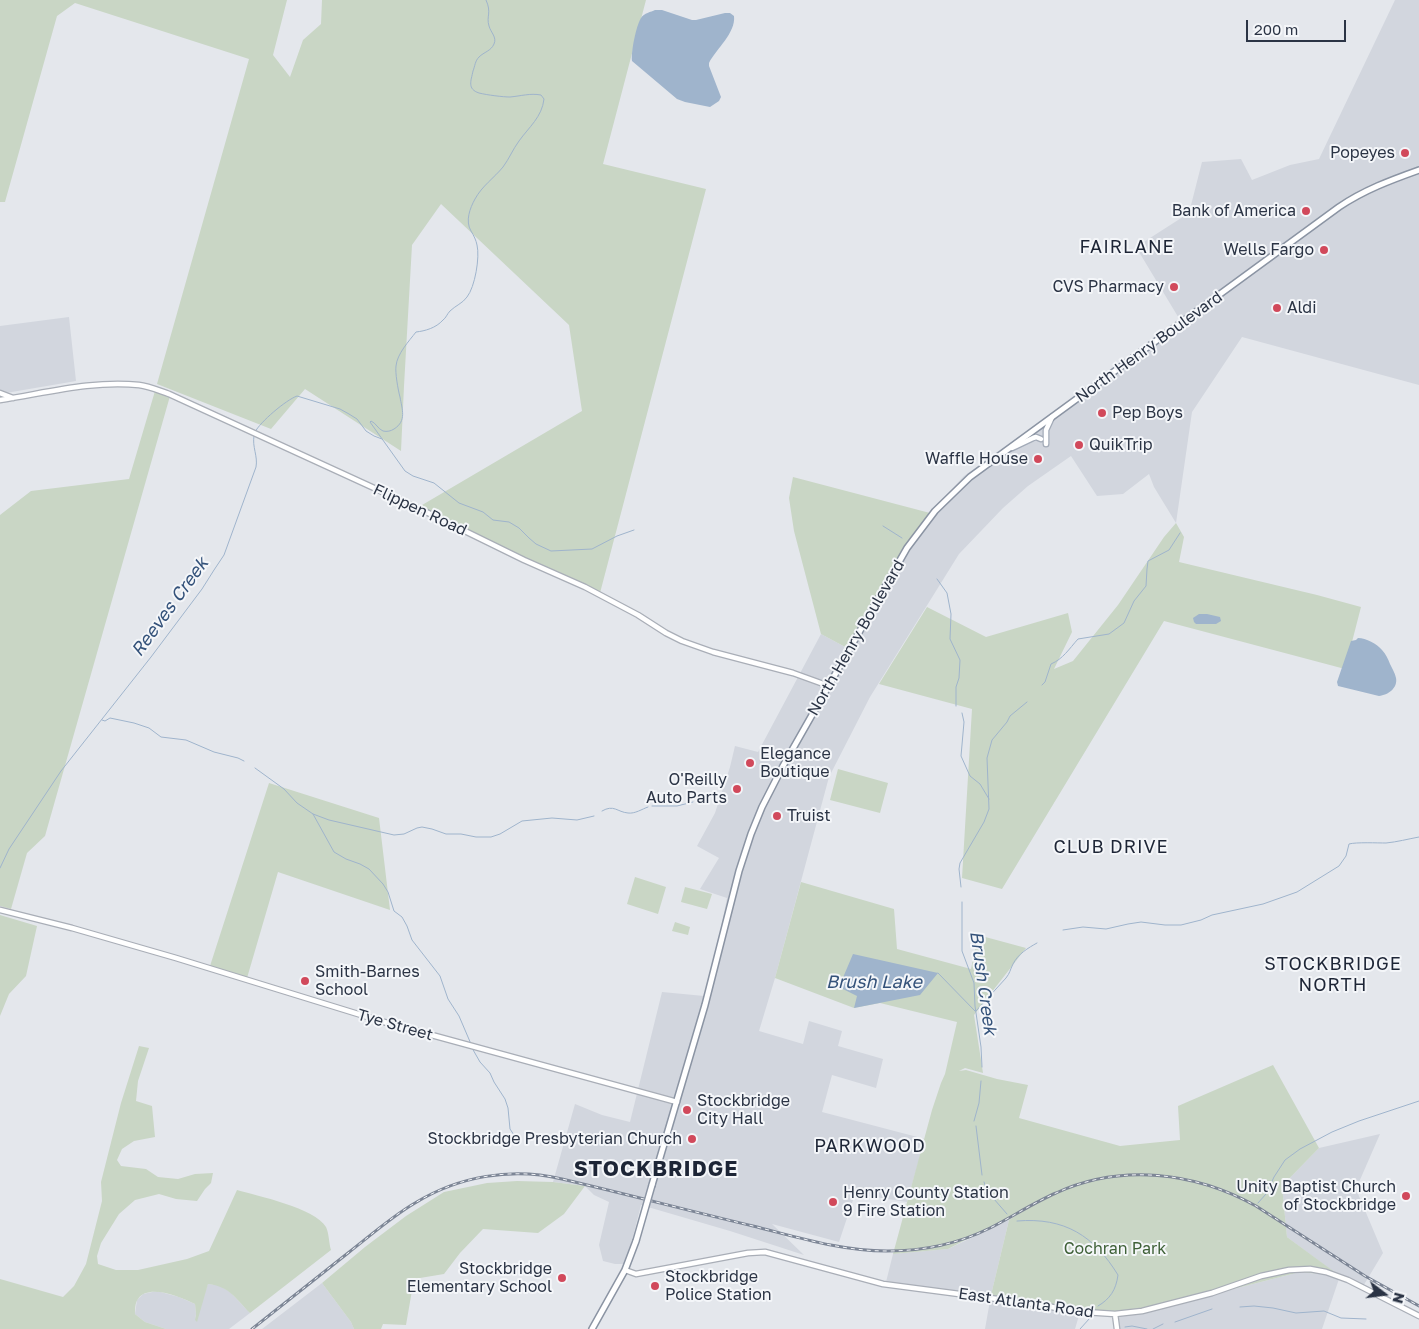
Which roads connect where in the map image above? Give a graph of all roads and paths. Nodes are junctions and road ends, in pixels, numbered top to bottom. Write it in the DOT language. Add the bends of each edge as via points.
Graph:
graph roads {
  1 [pos="1419,170"];
  2 [pos="0,393"];
  3 [pos="14,398"];
  4 [pos="0,400"];
  5 [pos="1053,416"];
  6 [pos="1041,439"];
  7 [pos="1046,444"];
  8 [pos="1002,454"];
  9 [pos="829,686"];
  10 [pos="0,910"];
  11 [pos="677,1102"];
  12 [pos="625,1270"];
  13 [pos="1115,1314"];
  14 [pos="1419,1316"];
  15 [pos="592,1329"];
  16 [pos="1117,1329"];
  1 -- 5 [label="highway, North Henry Boulevard" via="1378,185 1351,200"];
  2 -- 3 [label="street"];
  3 -- 4 [label="street, Flippen Road"];
  3 -- 9 [label="street, Flippen Road" via="85,386 114,385 141,385 170,394 585,587 682,641"];
  5 -- 7 [label="street" via="1046,430"];
  5 -- 8 [label="highway, North Henry Boulevard"];
  6 -- 8 [label="street" via="1033,438"];
  8 -- 9 [label="highway, North Henry Boulevard" via="953,492 926,521 907,548"];
  9 -- 11 [label="highway, North Henry Boulevard" via="780,770 751,834"];
  10 -- 11 [label="street, Tye Street" via="176,958 384,1022"];
  11 -- 12 [label="highway, North Henry Boulevard, bridge"];
  12 -- 13 [label="street, East Atlanta Road" via="636,1274 765,1252 883,1284 1070,1311"];
  12 -- 15 [label="highway, North Henry Boulevard"];
  13 -- 14 [label="street, East Atlanta Road" via="1142,1311 1212,1293 1270,1274 1310,1269 1348,1280"];
  13 -- 16 [label="street"];
}
